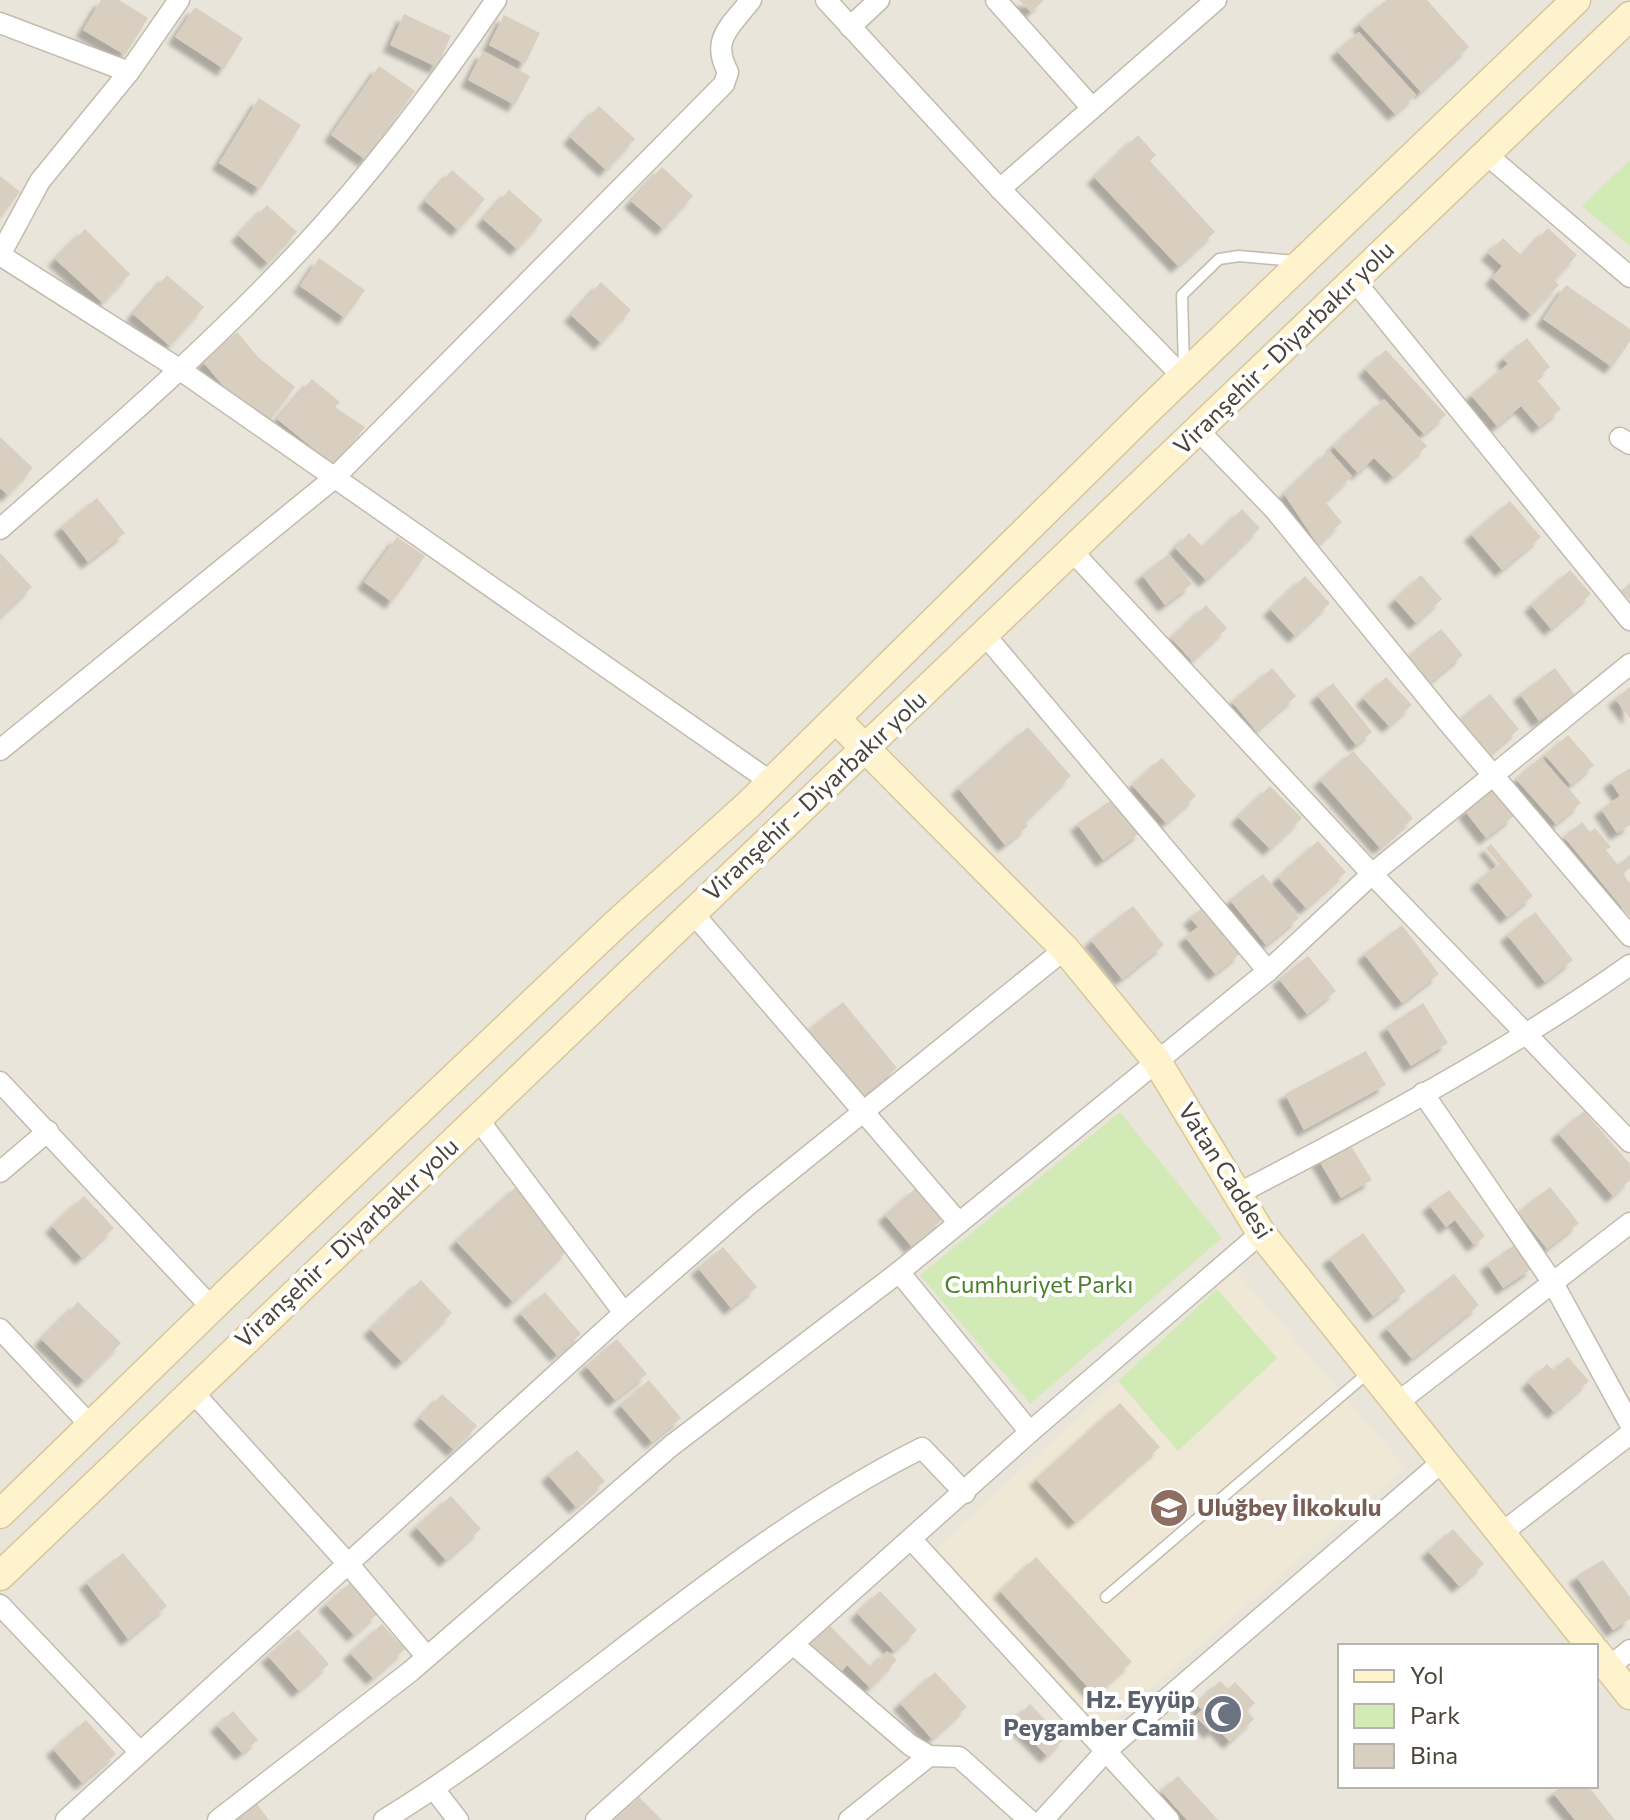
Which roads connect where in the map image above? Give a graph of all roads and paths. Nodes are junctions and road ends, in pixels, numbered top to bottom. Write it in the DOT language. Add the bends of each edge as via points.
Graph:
graph roads {
  1 [pos="179,0"];
  2 [pos="496,0"];
  3 [pos="751,0"];
  4 [pos="826,0"];
  5 [pos="879,0"];
  6 [pos="996,0"];
  7 [pos="1216,0"];
  8 [pos="1576,0"];
  9 [pos="1630,16"];
  10 [pos="0,23"];
  11 [pos="850,27"];
  12 [pos="129,72"];
  13 [pos="1092,108"];
  14 [pos="1486,154"];
  15 [pos="1000,189"];
  16 [pos="1302,261"];
  17 [pos="1630,277"];
  18 [pos="1354,280"];
  19 [pos="179,369"];
  20 [pos="1185,379"];
  21 [pos="1198,430"];
  22 [pos="333,479"];
  23 [pos="0,529"];
  24 [pos="1072,551"];
  25 [pos="1630,620"];
  26 [pos="985,635"];
  27 [pos="1630,664"];
  28 [pos="836,719"];
  29 [pos="867,748"];
  30 [pos="0,750"];
  31 [pos="1495,775"];
  32 [pos="771,782"];
  33 [pos="1372,874"];
  34 [pos="692,912"];
  35 [pos="1630,936"];
  36 [pos="1065,949"];
  37 [pos="1630,965"];
  38 [pos="1268,971"];
  39 [pos="1526,1032"];
  40 [pos="1156,1060"];
  41 [pos="0,1082"];
  42 [pos="1423,1093"];
  43 [pos="864,1110"];
  44 [pos="478,1119"];
  45 [pos="48,1131"];
  46 [pos="1630,1142"];
  47 [pos="0,1172"];
  48 [pos="1239,1193"];
  49 [pos="959,1223"];
  50 [pos="1630,1223"];
  51 [pos="1261,1233"];
  52 [pos="899,1272"];
  53 [pos="1553,1283"];
  54 [pos="212,1308"];
  55 [pos="624,1313"];
  56 [pos="0,1329"];
  57 [pos="1370,1371"];
  58 [pos="191,1390"];
  59 [pos="1397,1403"];
  60 [pos="1630,1424"];
  61 [pos="91,1426"];
  62 [pos="1030,1432"];
  63 [pos="1630,1434"];
  64 [pos="1443,1461"];
  65 [pos="965,1493"];
  66 [pos="0,1514"];
  67 [pos="1503,1532"];
  68 [pos="911,1539"];
  69 [pos="350,1566"];
  70 [pos="0,1576"];
  71 [pos="1106,1597"];
  72 [pos="0,1605"];
  73 [pos="793,1644"];
  74 [pos="1598,1644"];
  75 [pos="1606,1654"];
  76 [pos="427,1657"];
  77 [pos="1630,1695"];
  78 [pos="139,1751"];
  79 [pos="1106,1751"];
  80 [pos="929,1756"];
  81 [pos="434,1789"];
  82 [pos="66,1820"];
  83 [pos="218,1820"];
  84 [pos="384,1820"];
  85 [pos="458,1820"];
  86 [pos="596,1820"];
  87 [pos="849,1820"];
  88 [pos="1029,1820"];
  89 [pos="1043,1820"];
  90 [pos="1169,1820"];
  1 -- 12 [label="street"];
  2 -- 19 [label="street" via="436,89 370,172 301,249"];
  3 -- 22 [label="street" via="721,39 719,55 728,72 724,84"];
  4 -- 11 [label="street"];
  5 -- 11 [label="street"];
  6 -- 13 [label="street"];
  7 -- 13 [label="street"];
  8 -- 16 [label="main road, Viranşehir - Diyarbakır yolu"];
  9 -- 14 [label="main road, Viranşehir - Diyarbakır yolu"];
  10 -- 12 [label="street"];
  11 -- 15 [label="street"];
  12 -- 19 [label="street" via="40,181 0,255"];
  13 -- 15 [label="street"];
  14 -- 17 [label="street"];
  14 -- 18 [label="main road, Viranşehir - Diyarbakır yolu"];
  15 -- 20 [label="street"];
  16 -- 20 [label="main road, Viranşehir - Diyarbakır yolu"];
  16 -- 20 [label="lane" via="1219,259 1182,295"];
  18 -- 21 [label="main road, Viranşehir - Diyarbakır yolu"];
  18 -- 25 [label="street"];
  19 -- 22 [label="street"];
  19 -- 23 [label="street"];
  20 -- 28 [label="main road, Viranşehir - Diyarbakır yolu"];
  21 -- 24 [label="main road, Viranşehir - Diyarbakır yolu"];
  21 -- 31 [label="street" via="1275,510"];
  22 -- 30 [label="street"];
  22 -- 32 [label="street"];
  24 -- 26 [label="main road, Viranşehir - Diyarbakır yolu"];
  24 -- 33 [label="street"];
  26 -- 29 [label="main road, Viranşehir - Diyarbakır yolu"];
  26 -- 38 [label="street"];
  27 -- 31 [label="street"];
  28 -- 29 [label="main road, Vatan Caddesi"];
  28 -- 32 [label="main road, Viranşehir - Diyarbakır yolu"];
  29 -- 34 [label="main road, Viranşehir - Diyarbakır yolu"];
  29 -- 36 [label="main road, Vatan Caddesi"];
  31 -- 33 [label="street"];
  31 -- 35 [label="street"];
  32 -- 54 [label="main road, Viranşehir - Diyarbakır yolu"];
  33 -- 38 [label="street"];
  33 -- 39 [label="street"];
  34 -- 43 [label="street"];
  34 -- 44 [label="main road, Viranşehir - Diyarbakır yolu"];
  36 -- 40 [label="main road, Vatan Caddesi"];
  36 -- 43 [label="street"];
  37 -- 39 [label="street"];
  38 -- 40 [label="street"];
  39 -- 42 [label="street"];
  39 -- 46 [label="street"];
  40 -- 48 [label="main road, Vatan Caddesi"];
  40 -- 49 [label="street"];
  41 -- 45 [label="street"];
  42 -- 48 [label="street"];
  42 -- 53 [label="street"];
  43 -- 49 [label="street"];
  43 -- 55 [label="street"];
  44 -- 55 [label="street"];
  44 -- 58 [label="main road, Viranşehir - Diyarbakır yolu"];
  45 -- 47 [label="street"];
  45 -- 54 [label="street"];
  48 -- 51 [label="main road, Vatan Caddesi"];
  49 -- 52 [label="street"];
  50 -- 53 [label="street"];
  51 -- 57 [label="main road, Vatan Caddesi"];
  51 -- 62 [label="street"];
  52 -- 62 [label="street"];
  52 -- 76 [label="street" via="671,1446"];
  53 -- 59 [label="street"];
  53 -- 60 [label="street"];
  54 -- 61 [label="main road, Viranşehir - Diyarbakır yolu"];
  55 -- 69 [label="street"];
  56 -- 61 [label="street"];
  57 -- 59 [label="main road, Vatan Caddesi"];
  57 -- 71 [label="lane"];
  58 -- 69 [label="street"];
  58 -- 70 [label="main road, Viranşehir - Diyarbakır yolu"];
  59 -- 64 [label="main road, Vatan Caddesi"];
  61 -- 66 [label="main road, Viranşehir - Diyarbakır yolu"];
  62 -- 65 [label="street"];
  63 -- 67 [label="street"];
  64 -- 67 [label="main road, Vatan Caddesi"];
  64 -- 79 [label="street"];
  65 -- 68 [label="street"];
  65 -- 81 [label="street" via="922,1448 859,1478"];
  67 -- 74 [label="main road, Vatan Caddesi"];
  68 -- 73 [label="street"];
  68 -- 79 [label="street"];
  69 -- 76 [label="street"];
  69 -- 78 [label="street"];
  72 -- 78 [label="street"];
  73 -- 80 [label="street"];
  73 -- 86 [label="street"];
  75 -- 77 [label="main road, Vatan Caddesi"];
  76 -- 83 [label="street"];
  78 -- 82 [label="street"];
  79 -- 89 [label="street"];
  79 -- 90 [label="street"];
  80 -- 87 [label="street"];
  80 -- 88 [label="street" via="959,1757"];
  81 -- 84 [label="street"];
  81 -- 85 [label="street"];
}
